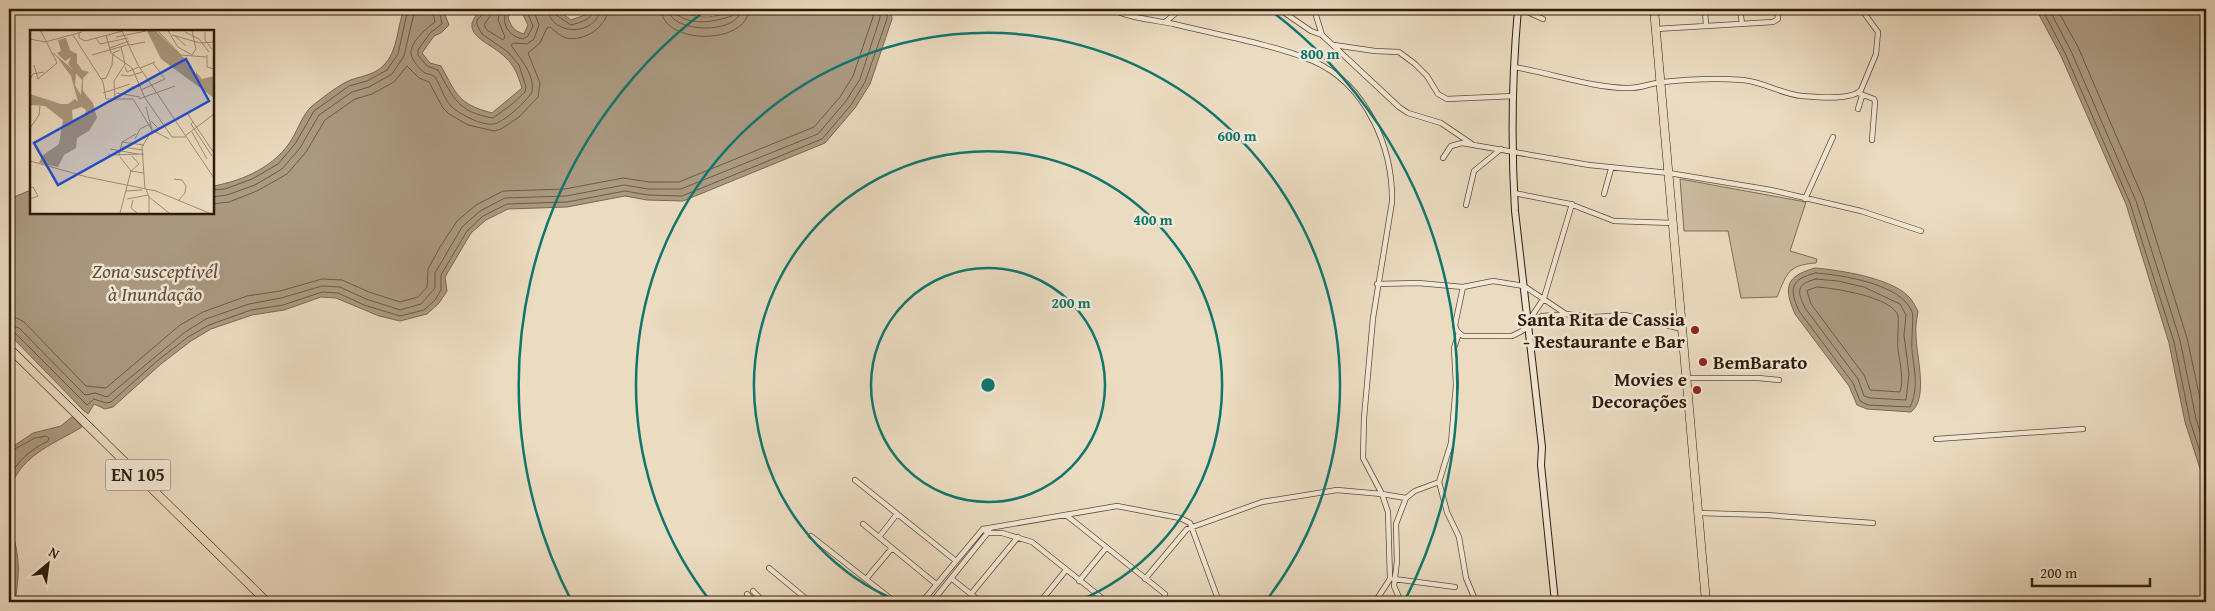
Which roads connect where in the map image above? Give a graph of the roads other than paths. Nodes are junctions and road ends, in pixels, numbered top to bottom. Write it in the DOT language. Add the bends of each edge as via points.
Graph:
graph roads {
  1 [pos="1111,9"];
  2 [pos="1180,9"];
  3 [pos="1279,9"];
  4 [pos="1314,9"];
  5 [pos="1519,9"];
  6 [pos="1654,9"];
  7 [pos="1705,9"];
  8 [pos="1740,9"];
  9 [pos="1778,9"];
  10 [pos="1861,9"];
  11 [pos="1543,19"];
  12 [pos="1165,22"];
  13 [pos="1742,24"];
  14 [pos="1706,26"];
  15 [pos="1656,29"];
  16 [pos="1322,35"];
  17 [pos="1332,44"];
  18 [pos="1514,67"];
  19 [pos="1660,82"];
  20 [pos="1860,94"];
  21 [pos="1514,96"];
  22 [pos="1858,109"];
  23 [pos="1833,137"];
  24 [pos="1872,140"];
  25 [pos="1474,145"];
  26 [pos="1501,150"];
  27 [pos="1514,151"];
  28 [pos="1443,158"];
  29 [pos="1611,168"];
  30 [pos="1669,174"];
  31 [pos="1514,194"];
  32 [pos="1604,194"];
  33 [pos="1805,198"];
  34 [pos="1572,204"];
  35 [pos="1466,206"];
  36 [pos="1673,223"];
  37 [pos="1921,230"];
  38 [pos="1377,284"];
  39 [pos="1524,286"];
  40 [pos="1463,287"];
  41 [pos="1544,298"];
  42 [pos="1566,314"];
  43 [pos="1528,324"];
  44 [pos="1682,329"];
  45 [pos="1459,333"];
  46 [pos="9,348"];
  47 [pos="1686,378"];
  48 [pos="1778,380"];
  49 [pos="2083,429"];
  50 [pos="1936,439"];
  51 [pos="855,480"];
  52 [pos="1439,482"];
  53 [pos="1382,494"];
  54 [pos="1406,498"];
  55 [pos="1698,513"];
  56 [pos="897,514"];
  57 [pos="1066,515"];
  58 [pos="1873,523"];
  59 [pos="863,524"];
  60 [pos="1192,527"];
  61 [pos="990,531"];
  62 [pos="812,536"];
  63 [pos="878,536"];
  64 [pos="1018,537"];
  65 [pos="892,548"];
  66 [pos="1106,548"];
  67 [pos="956,561"];
  68 [pos="770,568"];
  69 [pos="1066,570"];
  70 [pos="952,578"];
  71 [pos="866,579"];
  72 [pos="1145,579"];
  73 [pos="1393,579"];
  74 [pos="1079,581"];
  75 [pos="936,584"];
  76 [pos="1455,587"];
  77 [pos="753,591"];
  78 [pos="747,594"];
  79 [pos="971,594"];
  80 [pos="1164,600"];
  81 [pos="267,602"];
  82 [pos="755,602"];
  83 [pos="764,602"];
  84 [pos="810,602"];
  85 [pos="894,602"];
  86 [pos="922,602"];
  87 [pos="932,602"];
  88 [pos="982,602"];
  89 [pos="1040,602"];
  90 [pos="1106,602"];
  91 [pos="1170,602"];
  92 [pos="1219,602"];
  93 [pos="1375,602"];
  94 [pos="1401,602"];
  95 [pos="1476,602"];
  96 [pos="1555,602"];
  97 [pos="1706,602"];
  1 -- 12 [label="street"];
  2 -- 12 [label="street"];
  3 -- 16 [label="street"];
  4 -- 16 [label="street"];
  5 -- 11 [label="street"];
  5 -- 18 [label="street"];
  6 -- 15 [label="main road"];
  7 -- 14 [label="street"];
  8 -- 13 [label="street"];
  9 -- 13 [label="street" via="1776,22"];
  10 -- 20 [label="street" via="1878,32 1876,54"];
  12 -- 38 [label="street" via="1312,61 1338,78 1363,104 1381,138 1392,188"];
  13 -- 14 [label="street"];
  14 -- 15 [label="street"];
  15 -- 19 [label="main road"];
  16 -- 17 [label="street"];
  17 -- 21 [label="street" via="1398,52 1428,76 1442,97"];
  17 -- 25 [label="street" via="1399,107 1441,123"];
  18 -- 19 [label="street" via="1611,87 1641,88"];
  18 -- 21 [label="street"];
  19 -- 20 [label="street" via="1697,78 1743,80 1761,83 1783,93 1826,97"];
  19 -- 30 [label="main road"];
  20 -- 22 [label="street"];
  20 -- 24 [label="street" via="1875,102"];
  21 -- 27 [label="street"];
  23 -- 33 [label="street"];
  25 -- 26 [label="street"];
  25 -- 28 [label="street" via="1456,143"];
  26 -- 27 [label="street"];
  26 -- 35 [label="street" via="1474,171"];
  27 -- 29 [label="street"];
  27 -- 31 [label="street"];
  29 -- 30 [label="street"];
  29 -- 32 [label="street"];
  30 -- 33 [label="street"];
  30 -- 36 [label="main road"];
  31 -- 34 [label="street"];
  31 -- 39 [label="street"];
  33 -- 37 [label="street"];
  34 -- 36 [label="street" via="1614,220"];
  34 -- 41 [label="street"];
  36 -- 44 [label="main road"];
  38 -- 40 [label="street"];
  38 -- 53 [label="street" via="1362,451"];
  39 -- 40 [label="street" via="1488,281"];
  39 -- 41 [label="street"];
  39 -- 43 [label="street"];
  40 -- 45 [label="street" via="1455,325"];
  41 -- 42 [label="street"];
  41 -- 43 [label="street"];
  42 -- 43 [label="street" via="1542,316"];
  42 -- 44 [label="street" via="1595,317 1625,315"];
  43 -- 45 [label="street" via="1512,336 1470,337"];
  43 -- 96 [label="street"];
  44 -- 47 [label="main road"];
  45 -- 52 [label="street" via="1454,348 1456,385 1451,443"];
  46 -- 81 [label="main road, EN 105"];
  47 -- 48 [label="street"];
  47 -- 55 [label="main road"];
  49 -- 50 [label="street"];
  51 -- 56 [label="street"];
  52 -- 54 [label="street" via="1415,490"];
  52 -- 95 [label="street"];
  53 -- 54 [label="street"];
  53 -- 60 [label="street" via="1337,490 1262,502"];
  53 -- 73 [label="street" via="1388,512"];
  54 -- 73 [label="street" via="1396,524"];
  55 -- 58 [label="street"];
  55 -- 97 [label="main road"];
  56 -- 63 [label="street"];
  56 -- 67 [label="street"];
  57 -- 60 [label="street" via="1124,506 1180,518"];
  57 -- 61 [label="street"];
  57 -- 66 [label="street"];
  59 -- 63 [label="street"];
  60 -- 72 [label="street"];
  60 -- 92 [label="street"];
  61 -- 64 [label="street"];
  61 -- 67 [label="street" via="984,529"];
  61 -- 70 [label="street"];
  62 -- 71 [label="street"];
  63 -- 65 [label="street"];
  64 -- 69 [label="street" via="1032,542"];
  64 -- 79 [label="street"];
  65 -- 71 [label="street"];
  65 -- 75 [label="street"];
  66 -- 72 [label="street"];
  66 -- 74 [label="street"];
  67 -- 75 [label="street"];
  68 -- 84 [label="street"];
  69 -- 74 [label="street"];
  69 -- 89 [label="street"];
  70 -- 79 [label="street"];
  70 -- 87 [label="street"];
  71 -- 85 [label="street"];
  72 -- 80 [label="street" via="1165,594"];
  73 -- 76 [label="street"];
  73 -- 93 [label="street"];
  73 -- 94 [label="street"];
  74 -- 90 [label="street"];
  75 -- 86 [label="street"];
  77 -- 83 [label="street"];
  78 -- 82 [label="street"];
  79 -- 88 [label="street"];
  80 -- 91 [label="street"];
}
